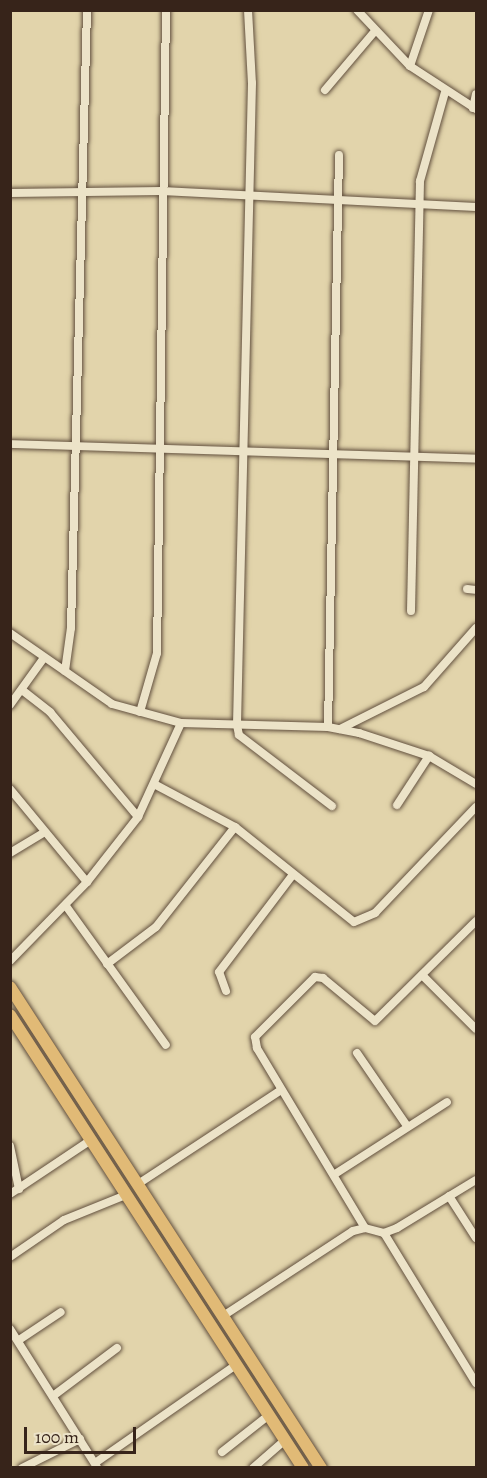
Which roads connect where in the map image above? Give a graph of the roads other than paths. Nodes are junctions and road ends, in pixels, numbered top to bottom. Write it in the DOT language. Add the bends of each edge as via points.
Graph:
graph roads {
  1 [pos="87,10"];
  2 [pos="166,10"];
  3 [pos="248,10"];
  4 [pos="357,10"];
  5 [pos="429,10"];
  6 [pos="375,31"];
  7 [pos="410,66"];
  8 [pos="325,90"];
  9 [pos="445,92"];
  10 [pos="477,94"];
  11 [pos="475,108"];
  12 [pos="339,155"];
  13 [pos="162,192"];
  14 [pos="10,193"];
  15 [pos="82,193"];
  16 [pos="249,195"];
  17 [pos="335,201"];
  18 [pos="420,205"];
  19 [pos="477,207"];
  20 [pos="10,444"];
  21 [pos="75,447"];
  22 [pos="163,450"];
  23 [pos="243,453"];
  24 [pos="332,456"];
  25 [pos="415,459"];
  26 [pos="477,459"];
  27 [pos="467,588"];
  28 [pos="477,590"];
  29 [pos="411,611"];
  30 [pos="477,628"];
  31 [pos="10,633"];
  32 [pos="43,659"];
  33 [pos="65,671"];
  34 [pos="22,690"];
  35 [pos="10,705"];
  36 [pos="140,712"];
  37 [pos="181,723"];
  38 [pos="237,725"];
  39 [pos="328,727"];
  40 [pos="340,729"];
  41 [pos="429,756"];
  42 [pos="154,784"];
  43 [pos="477,784"];
  44 [pos="10,789"];
  45 [pos="398,805"];
  46 [pos="332,806"];
  47 [pos="477,807"];
  48 [pos="138,817"];
  49 [pos="235,828"];
  50 [pos="44,833"];
  51 [pos="10,854"];
  52 [pos="292,876"];
  53 [pos="87,882"];
  54 [pos="66,906"];
  55 [pos="477,921"];
  56 [pos="10,961"];
  57 [pos="106,964"];
  58 [pos="422,975"];
  59 [pos="10,987"];
  60 [pos="226,991"];
  61 [pos="10,1015"];
  62 [pos="476,1028"];
  63 [pos="166,1045"];
  64 [pos="357,1053"];
  65 [pos="282,1090"];
  66 [pos="447,1102"];
  67 [pos="407,1126"];
  68 [pos="91,1140"];
  69 [pos="10,1146"];
  70 [pos="335,1174"];
  71 [pos="477,1180"];
  72 [pos="138,1184"];
  73 [pos="19,1189"];
  74 [pos="10,1194"];
  75 [pos="126,1195"];
  76 [pos="449,1196"];
  77 [pos="365,1228"];
  78 [pos="384,1233"];
  79 [pos="477,1238"];
  80 [pos="10,1257"];
  81 [pos="61,1312"];
  82 [pos="223,1316"];
  83 [pos="10,1329"];
  84 [pos="19,1340"];
  85 [pos="117,1348"];
  86 [pos="236,1365"];
  87 [pos="477,1383"];
  88 [pos="53,1396"];
  89 [pos="269,1415"];
  90 [pos="80,1439"];
  91 [pos="285,1440"];
  92 [pos="222,1452"];
  93 [pos="96,1465"];
  94 [pos="22,1467"];
  95 [pos="253,1467"];
  96 [pos="303,1467"];
  97 [pos="321,1467"];
  1 -- 15 [label="street"];
  2 -- 13 [label="street"];
  3 -- 16 [label="street"];
  4 -- 6 [label="street"];
  5 -- 7 [label="street"];
  6 -- 7 [label="street"];
  6 -- 8 [label="street"];
  7 -- 9 [label="street"];
  9 -- 11 [label="street"];
  9 -- 18 [label="street" via="423,159"];
  10 -- 11 [label="street"];
  12 -- 17 [label="street"];
  13 -- 15 [label="street"];
  13 -- 16 [label="street"];
  13 -- 22 [label="street"];
  14 -- 15 [label="street"];
  15 -- 21 [label="street"];
  16 -- 17 [label="street"];
  16 -- 23 [label="street"];
  17 -- 18 [label="street"];
  17 -- 24 [label="street"];
  18 -- 19 [label="street"];
  18 -- 25 [label="street"];
  20 -- 21 [label="street"];
  21 -- 22 [label="street"];
  21 -- 33 [label="street" via="71,628"];
  22 -- 23 [label="street"];
  22 -- 36 [label="street" via="157,661"];
  23 -- 24 [label="street"];
  23 -- 38 [label="street"];
  24 -- 25 [label="street"];
  24 -- 39 [label="street"];
  25 -- 26 [label="street"];
  25 -- 29 [label="street"];
  27 -- 28 [label="street"];
  30 -- 40 [label="street" via="424,687"];
  31 -- 32 [label="street"];
  32 -- 33 [label="street"];
  32 -- 34 [label="street"];
  33 -- 36 [label="street" via="104,700"];
  34 -- 35 [label="street"];
  34 -- 48 [label="street" via="50,712"];
  36 -- 37 [label="street"];
  37 -- 38 [label="street"];
  37 -- 42 [label="street"];
  38 -- 39 [label="street"];
  38 -- 46 [label="street" via="239,735"];
  39 -- 40 [label="street"];
  40 -- 41 [label="street"];
  41 -- 43 [label="street"];
  41 -- 45 [label="street"];
  42 -- 48 [label="street"];
  42 -- 49 [label="street"];
  44 -- 50 [label="street"];
  47 -- 52 [label="street" via="362,923 341,914"];
  48 -- 53 [label="street"];
  49 -- 52 [label="street"];
  49 -- 57 [label="street" via="156,927"];
  50 -- 51 [label="street"];
  50 -- 53 [label="street"];
  52 -- 60 [label="street" via="219,972"];
  53 -- 54 [label="street"];
  54 -- 56 [label="street"];
  54 -- 57 [label="street"];
  55 -- 58 [label="street"];
  57 -- 63 [label="street"];
  58 -- 62 [label="street"];
  58 -- 65 [label="street" via="375,1021 323,978 309,982 254,1042"];
  59 -- 72 [label="main road"];
  61 -- 68 [label="main road"];
  64 -- 67 [label="street"];
  65 -- 70 [label="street"];
  65 -- 72 [label="street"];
  66 -- 67 [label="street"];
  67 -- 70 [label="street"];
  68 -- 73 [label="street"];
  68 -- 75 [label="main road"];
  69 -- 73 [label="street"];
  70 -- 77 [label="street"];
  71 -- 76 [label="street"];
  72 -- 82 [label="main road"];
  73 -- 74 [label="street"];
  75 -- 80 [label="street" via="64,1220"];
  75 -- 86 [label="main road"];
  76 -- 78 [label="street"];
  76 -- 79 [label="street"];
  77 -- 78 [label="street"];
  77 -- 82 [label="street"];
  78 -- 87 [label="street"];
  81 -- 84 [label="street"];
  82 -- 97 [label="main road"];
  83 -- 84 [label="street"];
  84 -- 88 [label="street"];
  85 -- 88 [label="street"];
  86 -- 89 [label="main road"];
  86 -- 93 [label="street"];
  88 -- 90 [label="street"];
  89 -- 91 [label="main road"];
  89 -- 92 [label="street"];
  90 -- 93 [label="street"];
  90 -- 94 [label="street"];
  91 -- 95 [label="street"];
  91 -- 96 [label="main road"];
}
